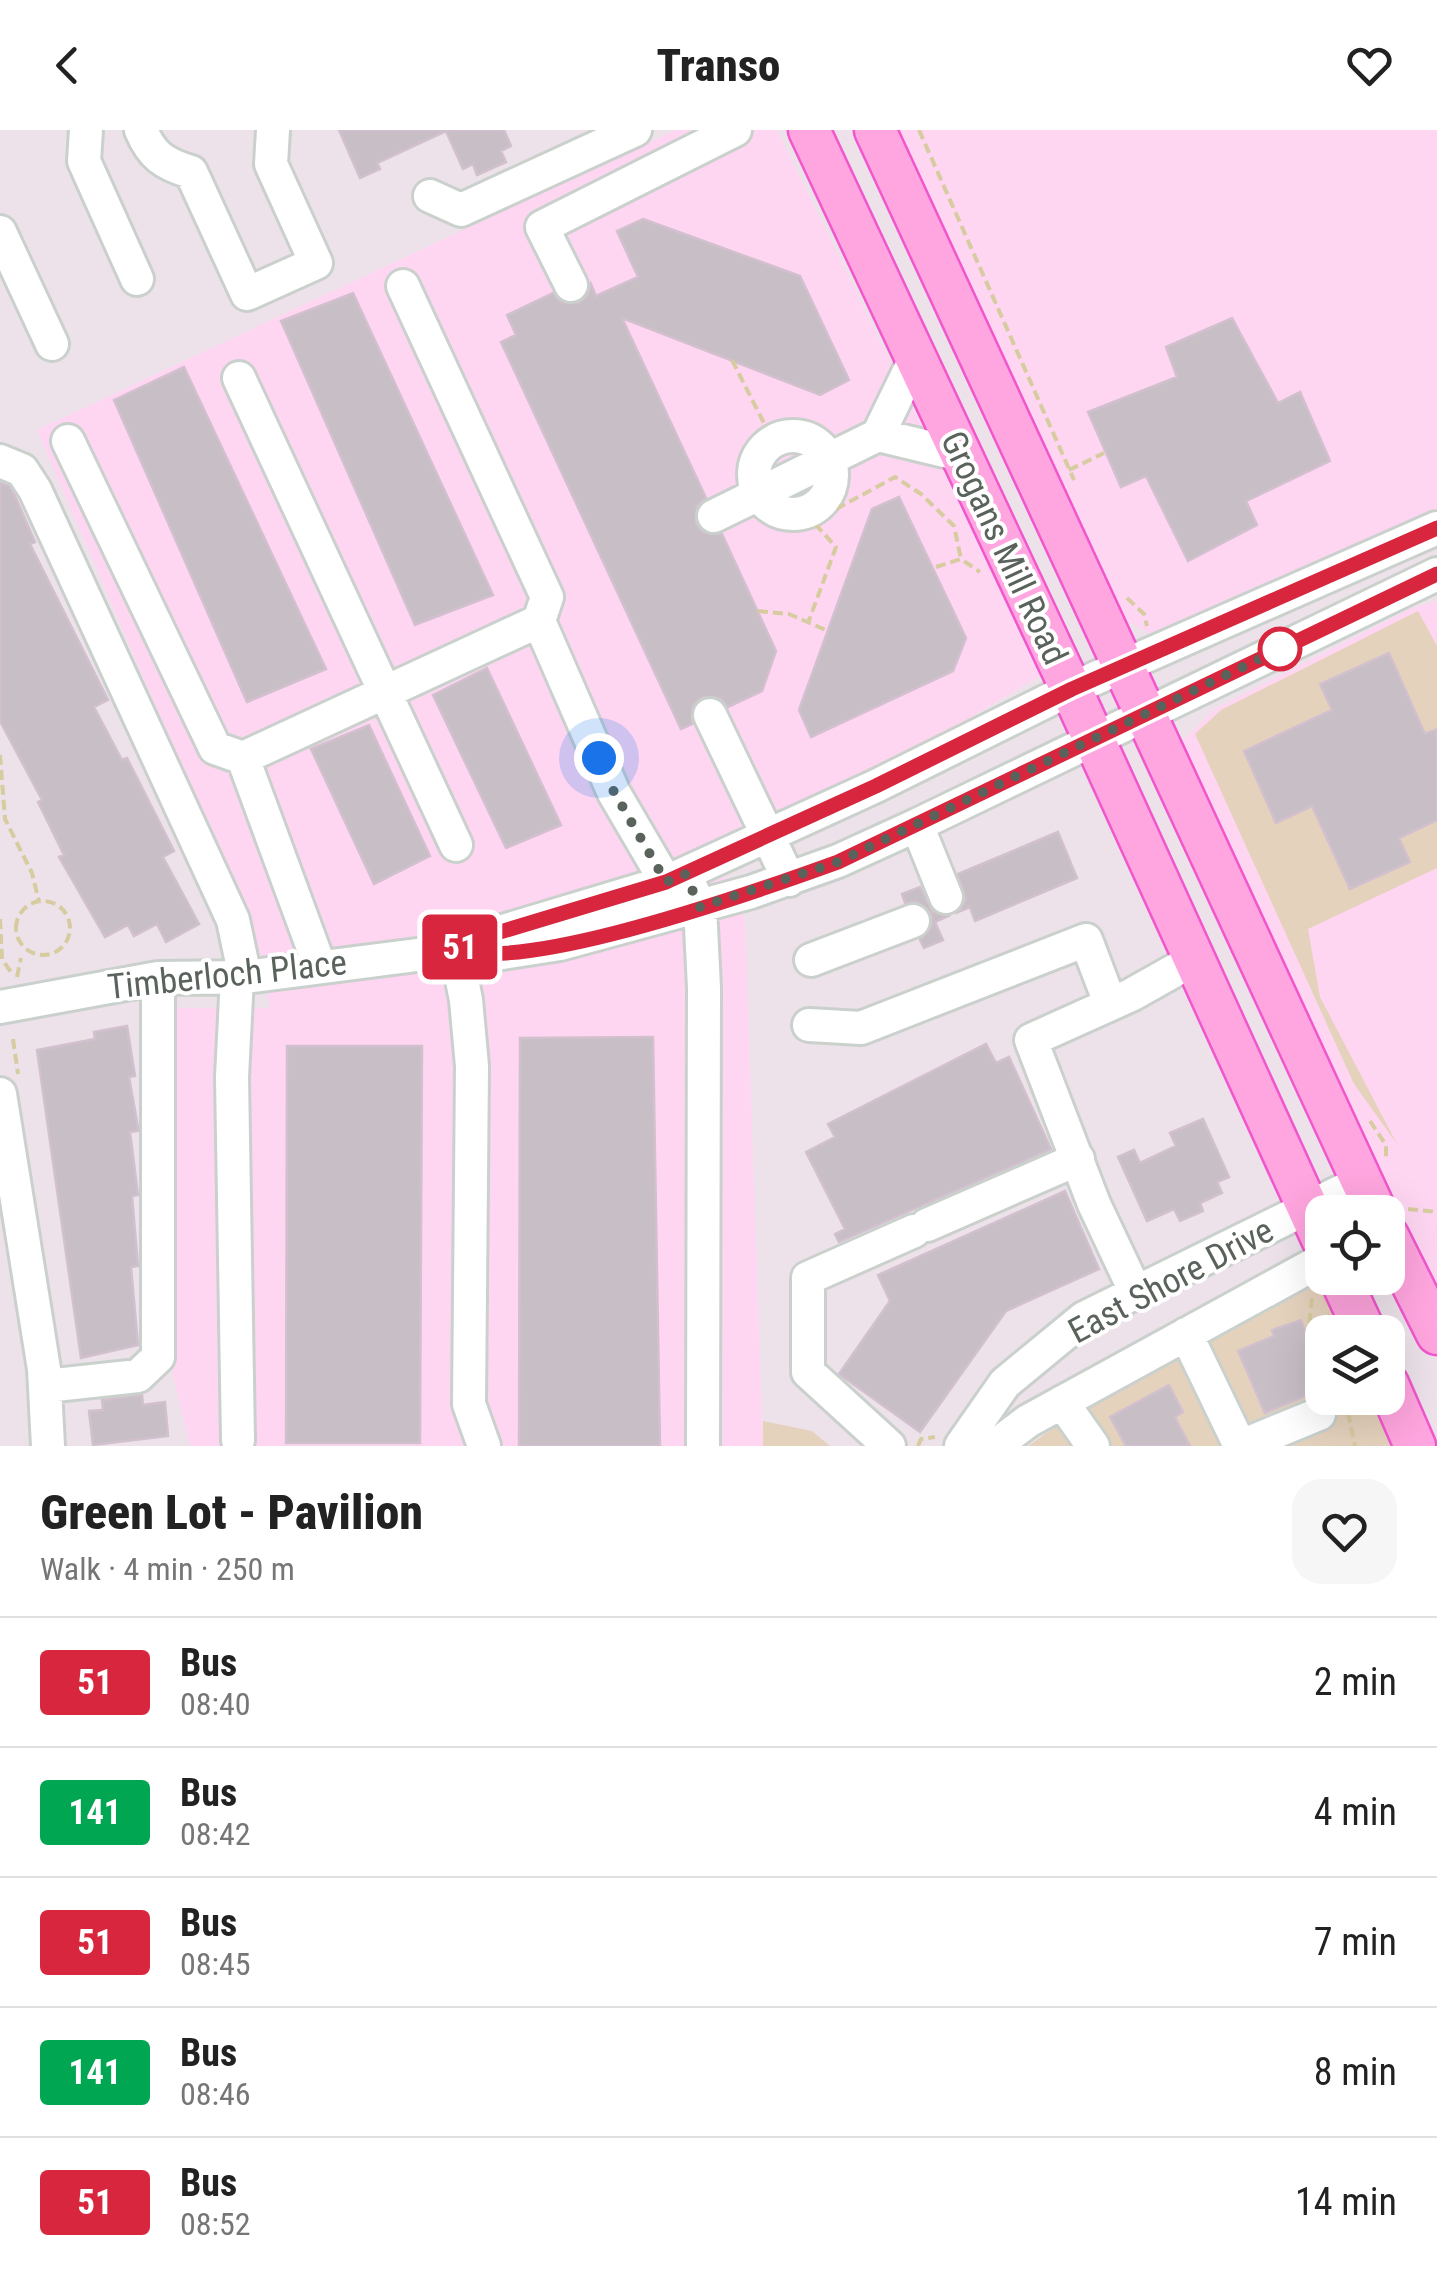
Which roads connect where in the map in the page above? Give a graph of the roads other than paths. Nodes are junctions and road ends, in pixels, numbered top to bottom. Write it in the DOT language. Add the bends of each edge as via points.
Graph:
graph roads {
  1 [pos="86,130"];
  2 [pos="140,130"];
  3 [pos="273,130"];
  4 [pos="635,130"];
  5 [pos="736,130"];
  6 [pos="809,130"];
  7 [pos="875,130"];
  8 [pos="570,143"];
  9 [pos="430,196"];
  10 [pos="0,232"];
  11 [pos="137,279"];
  12 [pos="571,284"];
  13 [pos="402,286"];
  14 [pos="52,344"];
  15 [pos="915,359"];
  16 [pos="239,378"];
  17 [pos="878,435"];
  18 [pos="68,441"];
  19 [pos="961,455"];
  20 [pos="829,459"];
  21 [pos="0,461"];
  22 [pos="758,494"];
  23 [pos="714,516"];
  24 [pos="1430,531"];
  25 [pos="1437,565"];
  26 [pos="1437,574"];
  27 [pos="538,621"];
  28 [pos="1124,666"];
  29 [pos="1072,689"];
  30 [pos="384,691"];
  31 [pos="1145,714"];
  32 [pos="710,715"];
  33 [pos="1094,739"];
  34 [pos="243,758"];
  35 [pos="917,825"];
  36 [pos="766,834"];
  37 [pos="456,845"];
  38 [pos="676,878"];
  39 [pos="788,880"];
  40 [pos="946,897"];
  41 [pos="688,911"];
  42 [pos="913,921"];
  43 [pos="456,950"];
  44 [pos="1195,959"];
  45 [pos="811,960"];
  46 [pos="320,967"];
  47 [pos="240,977"];
  48 [pos="158,978"];
  49 [pos="12,996"];
  50 [pos="1110,1003"];
  51 [pos="809,1026"];
  52 [pos="0,1094"];
  53 [pos="1078,1159"];
  54 [pos="1367,1195"];
  55 [pos="1305,1200"];
  56 [pos="8,1203"];
  57 [pos="1305,1228"];
  58 [pos="1305,1269"];
  59 [pos="1405,1270"];
  60 [pos="1136,1293"];
  61 [pos="16,1294"];
  62 [pos="1332,1295"];
  63 [pos="1350,1315"];
  64 [pos="1186,1334"];
  65 [pos="1437,1334"];
  66 [pos="46,1386"];
  67 [pos="1062,1402"];
  68 [pos="1312,1415"];
  69 [pos="1402,1415"];
  70 [pos="238,1440"];
  71 [pos="48,1446"];
  72 [pos="484,1446"];
  73 [pos="703,1446"];
  74 [pos="889,1446"];
  75 [pos="961,1446"];
  76 [pos="995,1446"];
  77 [pos="1093,1446"];
  78 [pos="1241,1446"];
  79 [pos="1415,1446"];
  1 -- 11 [label="street" via="84,161"];
  2 -- 3 [label="street" via="164,164 191,172 247,294 316,263 271,164"];
  4 -- 8 [label="street"];
  5 -- 12 [label="street" via="542,227"];
  6 -- 15 [label="main road, Grogans Mill Road"];
  7 -- 28 [label="main road, Grogans Mill Road"];
  8 -- 9 [label="street" via="462,210"];
  10 -- 14 [label="street"];
  13 -- 27 [label="street" via="548,597"];
  15 -- 17 [label="street"];
  15 -- 19 [label="main road, Grogans Mill Road"];
  16 -- 30 [label="street"];
  17 -- 19 [label="street"];
  17 -- 20 [label="street"];
  18 -- 34 [label="street" via="215,748"];
  19 -- 29 [label="main road, Grogans Mill Road"];
  20 -- 22 [label="street"];
  20 -- 22 [label="street" via="832,481 814,507 780,513"];
  20 -- 22 [label="street" via="804,437 773,441 756,462"];
  21 -- 47 [label="street" via="22,470 35,490 236,926"];
  22 -- 23 [label="street"];
  24 -- 25 [label="street"];
  24 -- 28 [label="street, Timberloch Place"];
  26 -- 31 [label="street, Timberloch Place"];
  27 -- 30 [label="street"];
  27 -- 38 [label="street" via="614,792"];
  28 -- 29 [label="street, Timberloch Place"];
  28 -- 31 [label="main road, Grogans Mill Road"];
  29 -- 33 [label="main road, Grogans Mill Road"];
  29 -- 36 [label="street, Timberloch Place"];
  30 -- 34 [label="street"];
  30 -- 37 [label="street"];
  31 -- 33 [label="street, Timberloch Place"];
  31 -- 54 [label="main road, Grogans Mill Road"];
  32 -- 36 [label="street"];
  33 -- 35 [label="street, Timberloch Place"];
  33 -- 44 [label="main road, Grogans Mill Road"];
  34 -- 46 [label="street"];
  35 -- 39 [label="street, Timberloch Place"];
  35 -- 40 [label="street"];
  36 -- 38 [label="street, Timberloch Place"];
  36 -- 39 [label="street"];
  38 -- 41 [label="street"];
  38 -- 43 [label="street, Timberloch Place"];
  39 -- 41 [label="street, Timberloch Place"];
  41 -- 43 [label="street, Timberloch Place" via="528,949 483,955"];
  41 -- 73 [label="street" via="704,988"];
  42 -- 45 [label="street"];
  43 -- 46 [label="street, Timberloch Place"];
  43 -- 72 [label="street" via="472,1066 470,1404"];
  44 -- 50 [label="street"];
  44 -- 55 [label="main road, Grogans Mill Road"];
  46 -- 47 [label="street, Timberloch Place"];
  47 -- 48 [label="street, Timberloch Place"];
  47 -- 70 [label="street" via="232,1076"];
  48 -- 49 [label="street, Timberloch Place"];
  48 -- 66 [label="street" via="158,1357 138,1376"];
  50 -- 51 [label="street" via="1086,940 861,1028"];
  50 -- 53 [label="street" via="1031,1040"];
  52 -- 56 [label="street"];
  53 -- 60 [label="street"];
  53 -- 74 [label="street" via="808,1278 808,1372"];
  56 -- 61 [label="street"];
  57 -- 60 [label="street, East Shore Drive"];
  58 -- 64 [label="street, East Shore Drive"];
  59 -- 65 [label="main road"];
  60 -- 75 [label="street, East Shore Drive" via="1084,1318 1005,1382"];
  61 -- 66 [label="street"];
  62 -- 63 [label="main road"];
  64 -- 67 [label="street, East Shore Drive"];
  64 -- 78 [label="street"];
  66 -- 71 [label="street"];
  67 -- 76 [label="street, East Shore Drive"];
  67 -- 77 [label="street"];
  68 -- 78 [label="street"];
  69 -- 79 [label="main road"];
}
